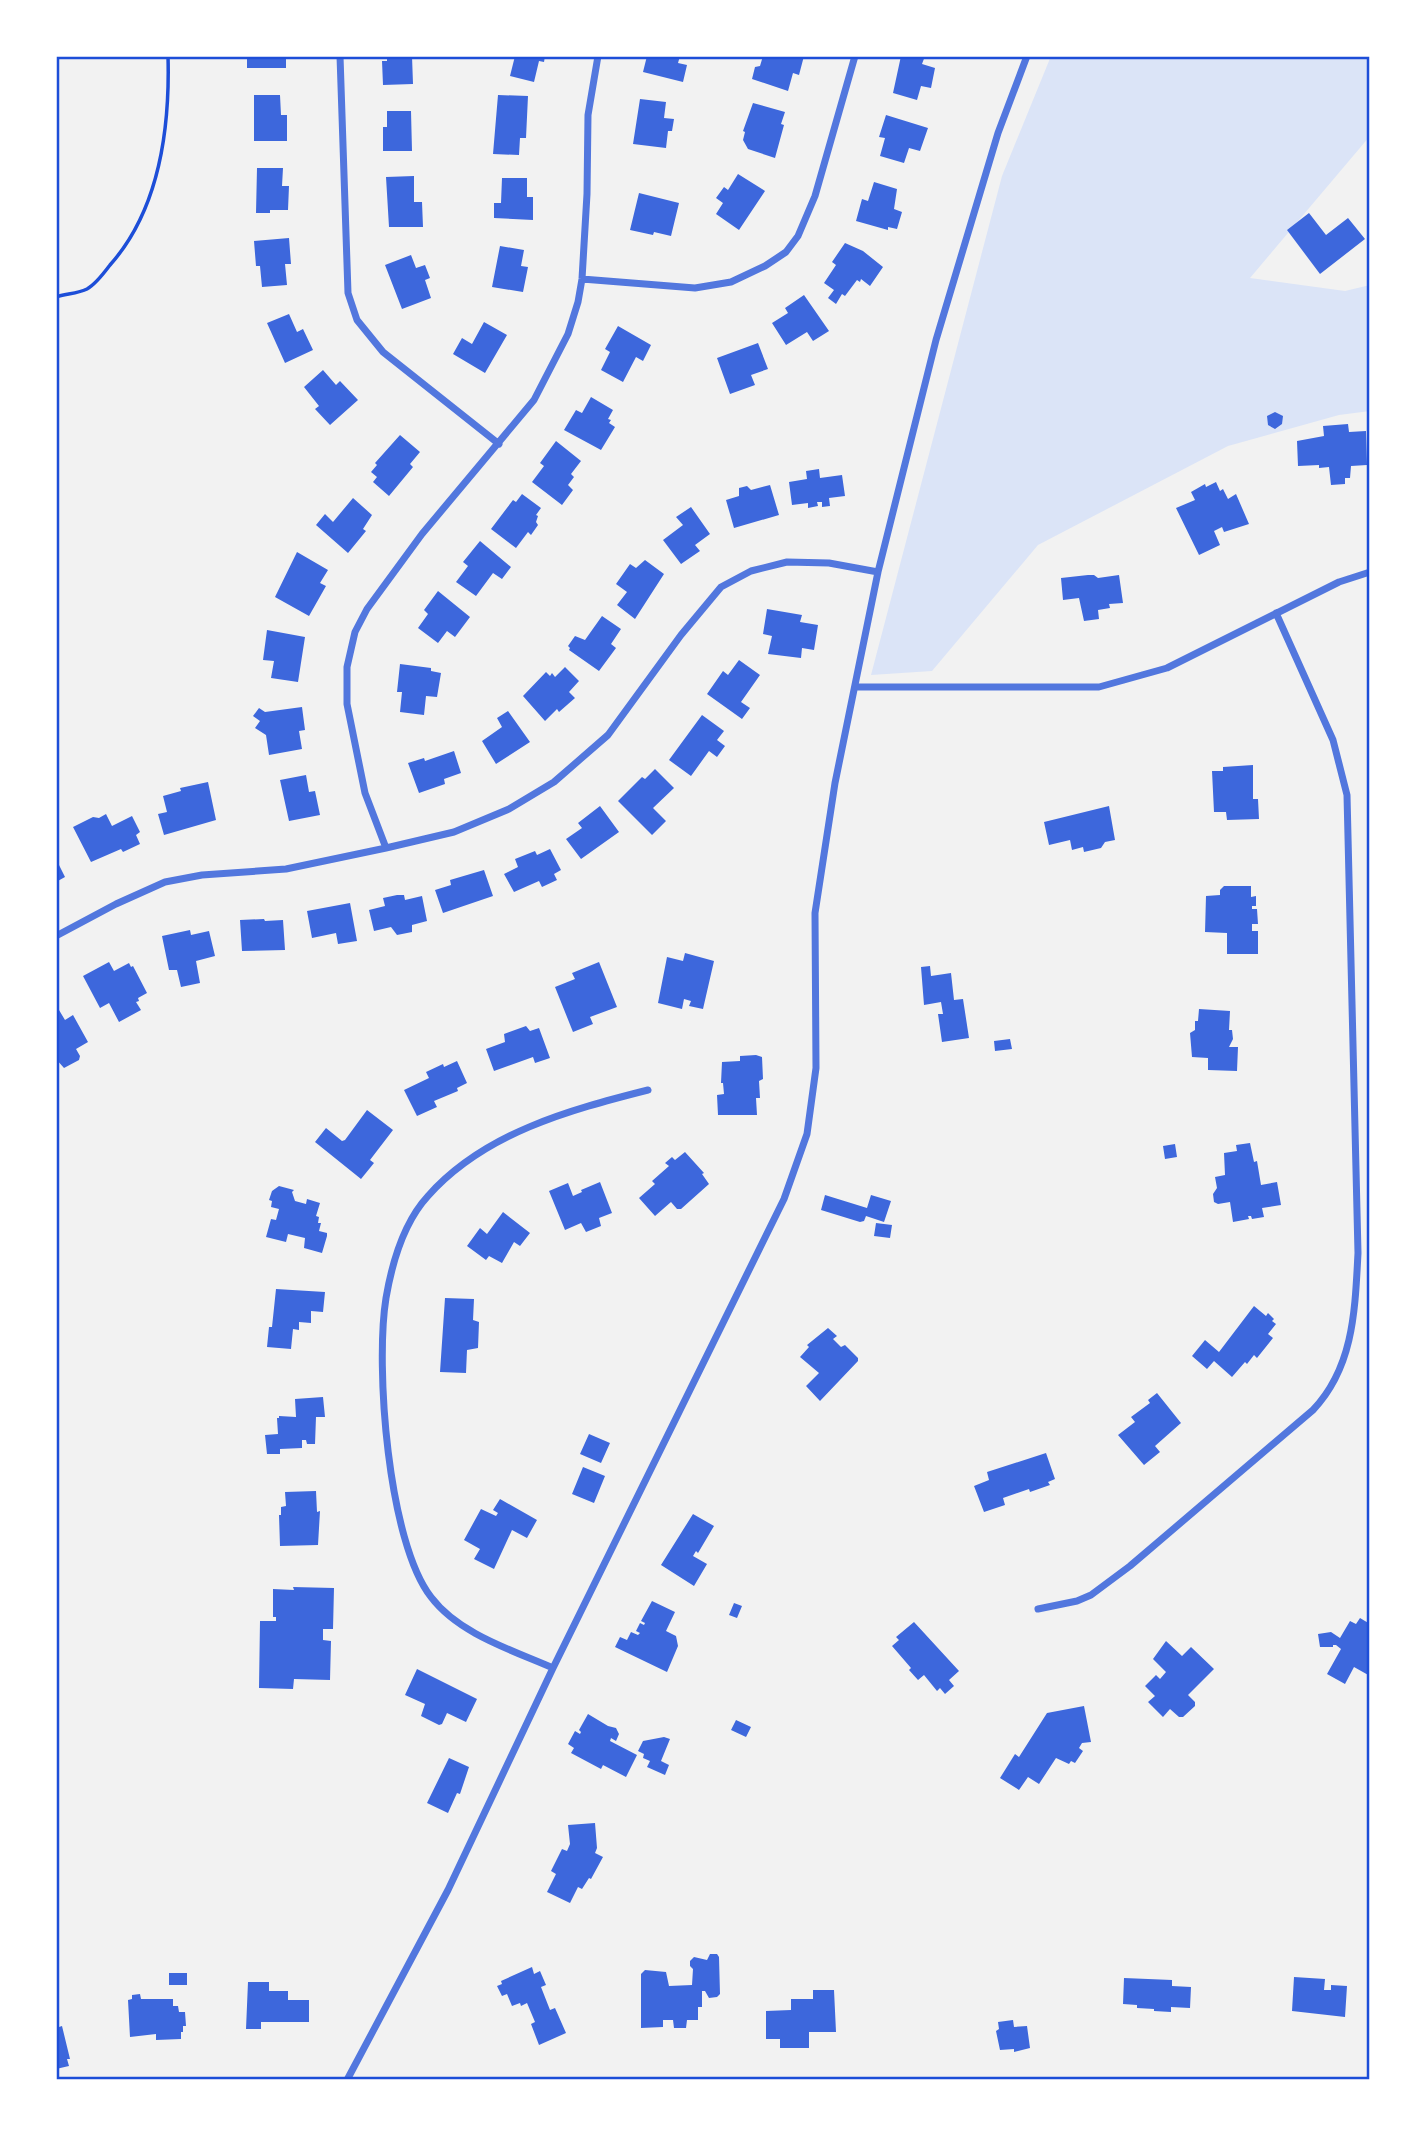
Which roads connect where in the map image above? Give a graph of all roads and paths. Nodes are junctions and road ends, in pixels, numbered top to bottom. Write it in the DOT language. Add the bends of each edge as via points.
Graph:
graph roads {
  1 [pos="168,56"];
  2 [pos="340,56"];
  3 [pos="598,56"];
  4 [pos="855,56"];
  5 [pos="1027,56"];
  6 [pos="582,279"];
  7 [pos="56,297"];
  8 [pos="499,444"];
  9 [pos="878,572"];
  10 [pos="1370,572"];
  11 [pos="1276,614"];
  12 [pos="855,687"];
  13 [pos="386,848"];
  14 [pos="56,936"];
  15 [pos="648,1090"];
  16 [pos="1038,1609"];
  17 [pos="553,1668"];
  18 [pos="347,2080"];
  1 -- 7 [label="path" via="162,143 148,201 126,247 96,281 88,288"];
  2 -- 8 [label="street" via="348,293 357,320 383,352"];
  3 -- 6 [label="street" via="588,115"];
  4 -- 6 [label="street" via="815,196 786,252 731,282 695,288"];
  5 -- 9 [label="street" via="998,133 936,341"];
  6 -- 8 [label="street" via="568,334 534,400"];
  8 -- 13 [label="street" via="422,534 367,608 355,632 347,667 347,704 365,793"];
  9 -- 12 [label="street"];
  9 -- 13 [label="street" via="829,563 787,562 751,571 721,587 608,735 554,782 509,809 454,832"];
  10 -- 11 [label="street" via="1339,582"];
  11 -- 12 [label="street" via="1167,668 1098,687"];
  11 -- 16 [label="street" via="1334,740 1348,795 1357,1253 1354,1322 1344,1363 1326,1397 1313,1410 1091,1595"];
  12 -- 17 [label="street" via="815,913 816,1068 807,1134 784,1199"];
  13 -- 14 [label="street" via="286,869 165,882"];
  15 -- 17 [label="street" via="549,1119 492,1143 457,1167 426,1198 409,1225 386,1300 381,1371 386,1435 412,1563 430,1597 452,1617 483,1637"];
  17 -- 18 [label="street" via="449,1890"];
}
